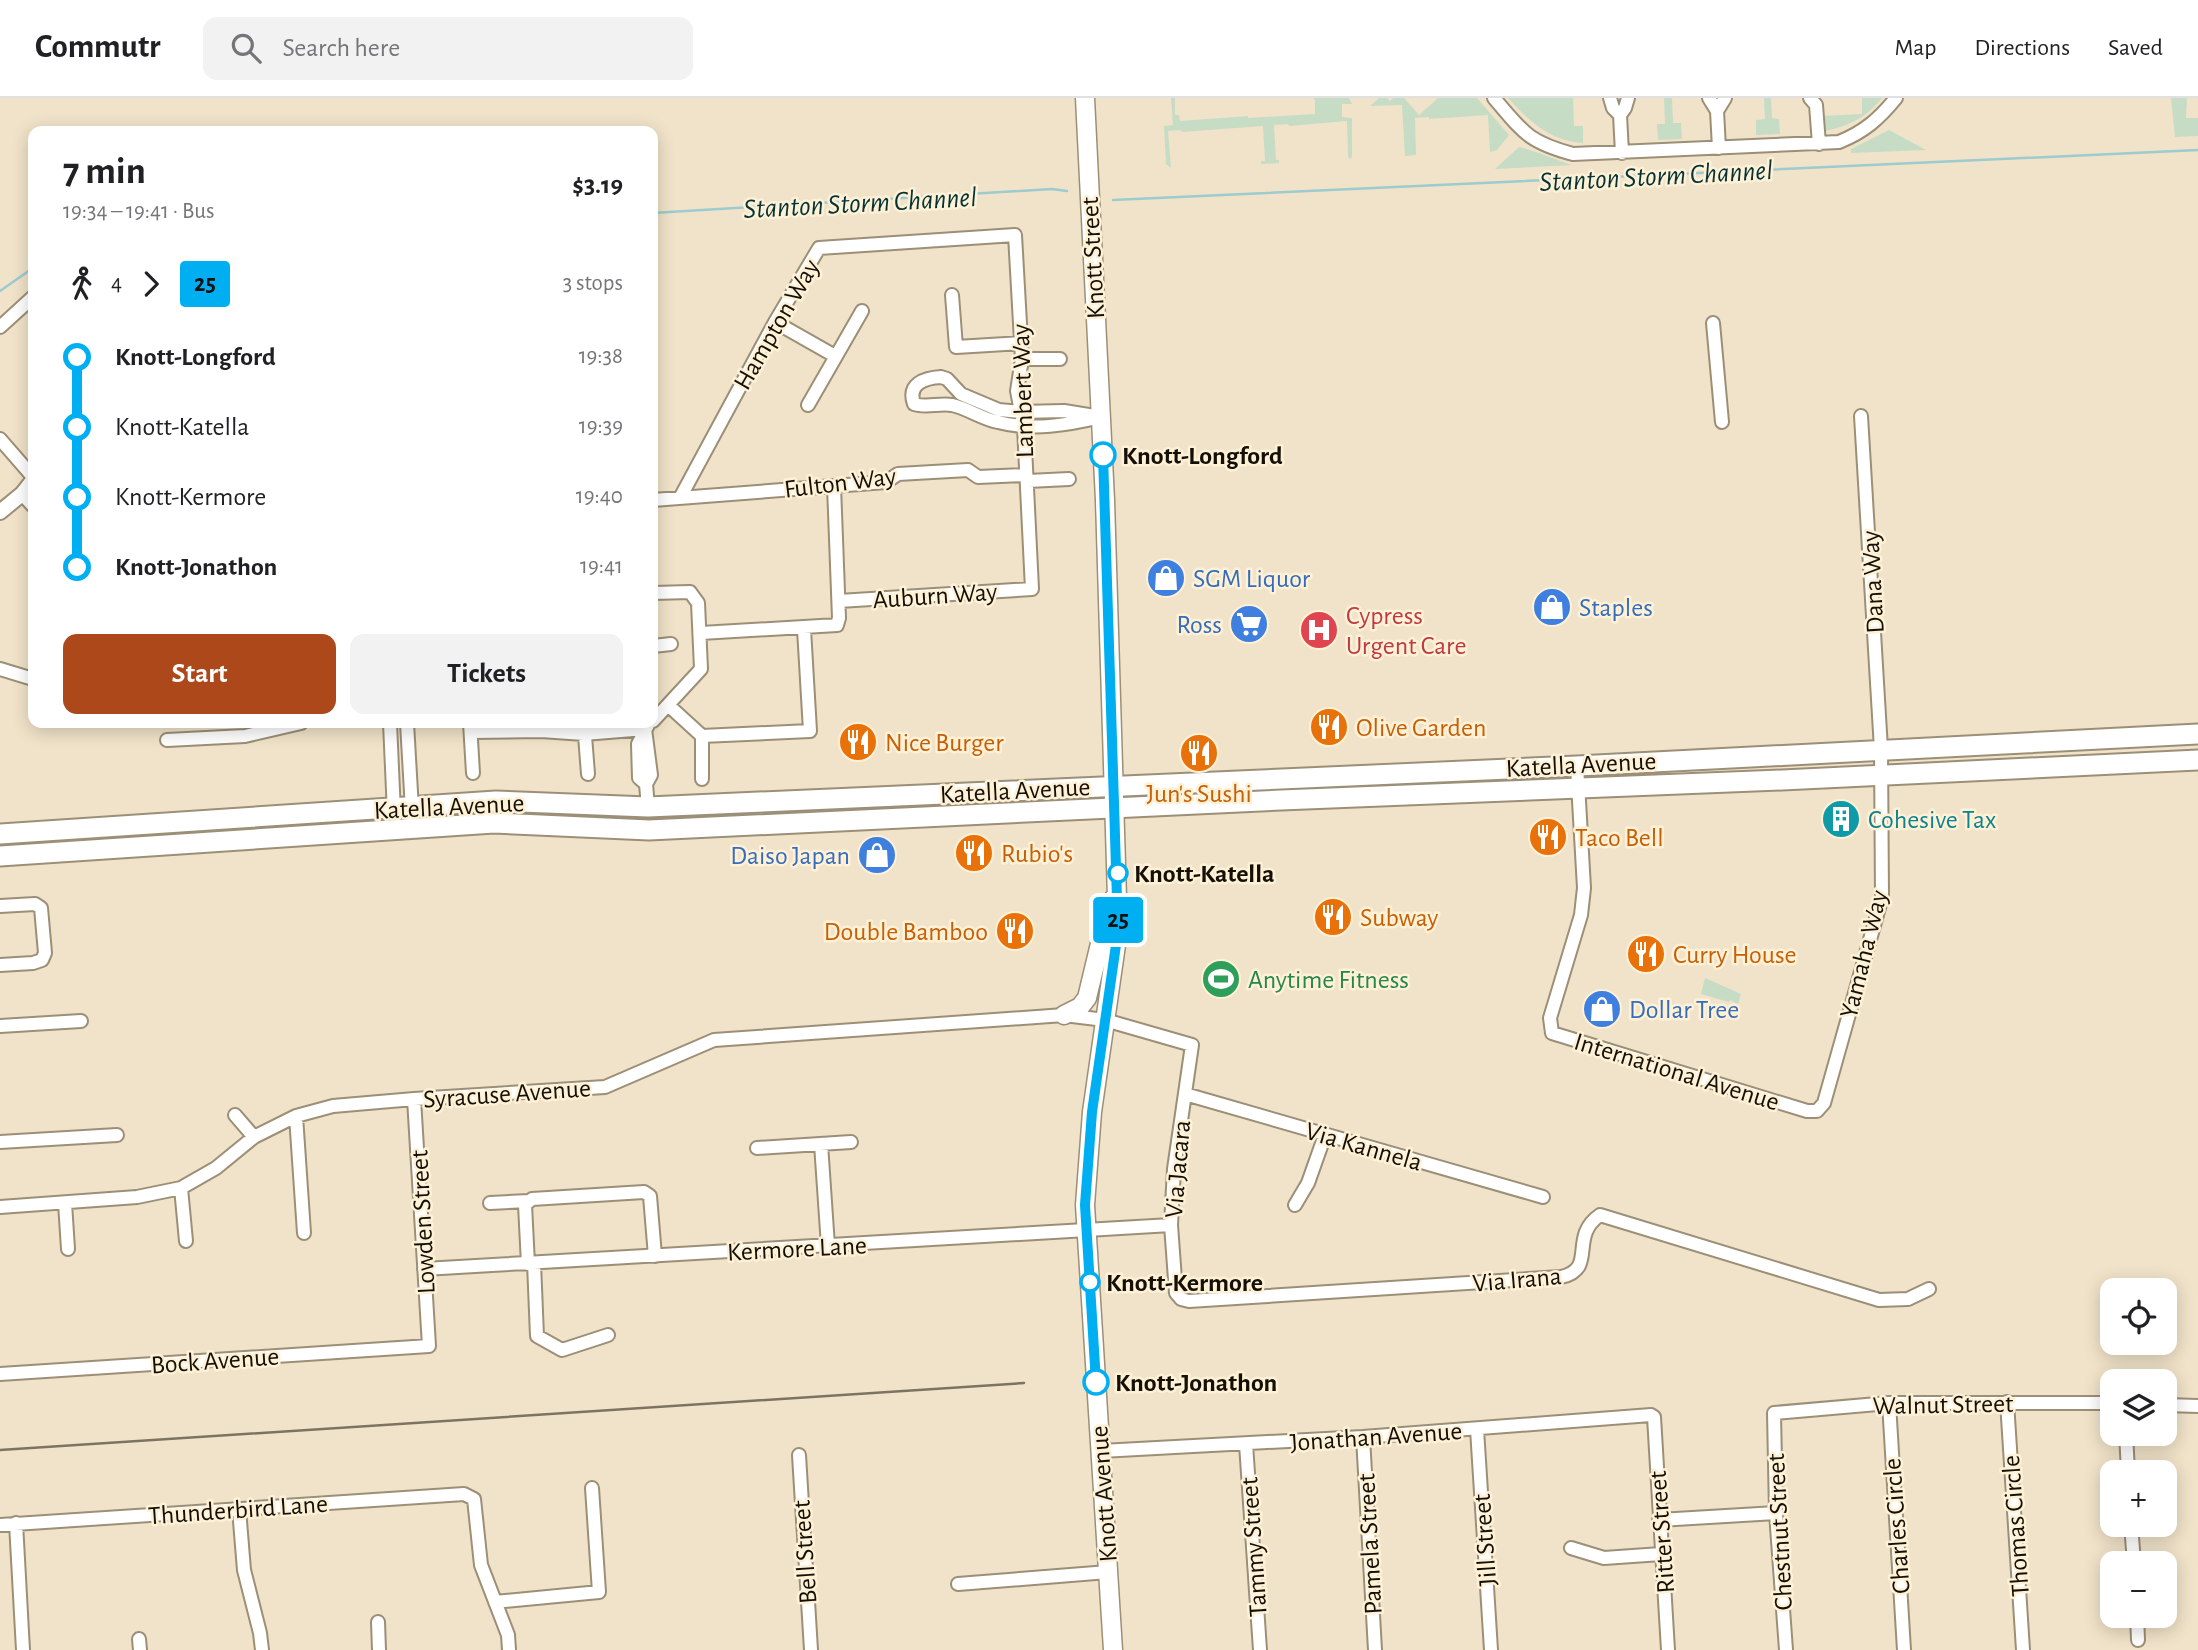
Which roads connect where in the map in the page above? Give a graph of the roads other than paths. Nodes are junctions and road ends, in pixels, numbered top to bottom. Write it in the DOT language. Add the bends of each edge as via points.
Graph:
graph roads {
  1 [pos="1085,98"];
  2 [pos="1494,98"];
  3 [pos="1610,98"];
  4 [pos="1628,98"];
  5 [pos="1709,98"];
  6 [pos="1725,98"];
  7 [pos="1896,98"];
  8 [pos="1816,100"];
  9 [pos="1717,111"];
  10 [pos="1620,115"];
  11 [pos="1819,144"];
  12 [pos="1719,148"];
  13 [pos="1622,153"];
  14 [pos="1015,236"];
  15 [pos="952,295"];
  16 [pos="28,302"];
  17 [pos="862,311"];
  18 [pos="775,322"];
  19 [pos="1713,323"];
  20 [pos="0,327"];
  21 [pos="1021,343"];
  22 [pos="835,356"];
  23 [pos="1022,359"];
  24 [pos="1060,359"];
  25 [pos="808,405"];
  26 [pos="1020,412"];
  27 [pos="1861,416"];
  28 [pos="1101,417"];
  29 [pos="1721,422"];
  30 [pos="1024,427"];
  31 [pos="0,439"];
  32 [pos="28,473"];
  33 [pos="1027,478"];
  34 [pos="1069,479"];
  35 [pos="28,486"];
  36 [pos="834,486"];
  37 [pos="22,494"];
  38 [pos="680,498"];
  39 [pos="658,500"];
  40 [pos="28,501"];
  41 [pos="0,512"];
  42 [pos="1032,589"];
  43 [pos="658,593"];
  44 [pos="839,601"];
  45 [pos="804,628"];
  46 [pos="701,633"];
  47 [pos="671,644"];
  48 [pos="658,645"];
  49 [pos="0,668"];
  50 [pos="28,677"];
  51 [pos="668,705"];
  52 [pos="658,715"];
  53 [pos="279,728"];
  54 [pos="391,728"];
  55 [pos="407,728"];
  56 [pos="471,728"];
  57 [pos="488,728"];
  58 [pos="584,728"];
  59 [pos="647,728"];
  60 [pos="2198,734"];
  61 [pos="702,736"];
  62 [pos="167,740"];
  63 [pos="1881,749"];
  64 [pos="2198,760"];
  65 [pos="1577,766"];
  66 [pos="473,774"];
  67 [pos="588,774"];
  68 [pos="1881,775"];
  69 [pos="702,779"];
  70 [pos="1113,785"];
  71 [pos="1578,788"];
  72 [pos="871,797"];
  73 [pos="403,807"];
  74 [pos="648,807"];
  75 [pos="1114,807"];
  76 [pos="784,824"];
  77 [pos="404,828"];
  78 [pos="51,830"];
  79 [pos="0,834"];
  80 [pos="54,853"];
  81 [pos="0,856"];
  82 [pos="1118,885"];
  83 [pos="0,906"];
  84 [pos="0,965"];
  85 [pos="1064,1015"];
  86 [pos="1105,1020"];
  87 [pos="81,1021"];
  88 [pos="0,1026"];
  89 [pos="1192,1045"];
  90 [pos="1185,1094"];
  91 [pos="414,1099"];
  92 [pos="1818,1111"];
  93 [pos="234,1115"];
  94 [pos="296,1116"];
  95 [pos="117,1135"];
  96 [pos="1325,1135"];
  97 [pos="254,1137"];
  98 [pos="0,1142"];
  99 [pos="851,1142"];
  100 [pos="821,1144"];
  101 [pos="757,1148"];
  102 [pos="180,1188"];
  103 [pos="1543,1197"];
  104 [pos="528,1202"];
  105 [pos="65,1203"];
  106 [pos="490,1203"];
  107 [pos="1295,1205"];
  108 [pos="0,1206"];
  109 [pos="1171,1225"];
  110 [pos="1087,1231"];
  111 [pos="304,1233"];
  112 [pos="186,1241"];
  113 [pos="828,1246"];
  114 [pos="68,1249"];
  115 [pos="655,1256"];
  116 [pos="531,1264"];
  117 [pos="424,1269"];
  118 [pos="1929,1289"];
  119 [pos="1176,1293"];
  120 [pos="608,1335"];
  121 [pos="429,1346"];
  122 [pos="0,1374"];
  123 [pos="2007,1402"];
  124 [pos="1889,1403"];
  125 [pos="2100,1403"];
  126 [pos="2177,1405"];
  127 [pos="2198,1406"];
  128 [pos="1774,1413"];
  129 [pos="1651,1415"];
  130 [pos="1477,1429"];
  131 [pos="1363,1437"];
  132 [pos="1246,1444"];
  133 [pos="1101,1451"];
  134 [pos="799,1455"];
  135 [pos="592,1488"];
  136 [pos="239,1509"];
  137 [pos="1776,1513"];
  138 [pos="1660,1520"];
  139 [pos="16,1523"];
  140 [pos="0,1525"];
  141 [pos="1571,1548"];
  142 [pos="1661,1555"];
  143 [pos="1108,1572"];
  144 [pos="958,1584"];
  145 [pos="495,1602"];
  146 [pos="378,1622"];
  147 [pos="2138,1628"];
  148 [pos="2138,1640"];
  149 [pos="23,1650"];
  150 [pos="262,1650"];
  151 [pos="379,1650"];
  152 [pos="509,1650"];
  153 [pos="811,1650"];
  154 [pos="1113,1650"];
  155 [pos="1260,1650"];
  156 [pos="1375,1650"];
  157 [pos="1491,1650"];
  158 [pos="1668,1650"];
  159 [pos="1786,1650"];
  160 [pos="1904,1650"];
  161 [pos="2023,1650"];
  1 -- 28 [label="main road, Knott Street"];
  2 -- 13 [label="street" via="1524,134 1545,146 1573,154"];
  3 -- 10 [label="street"];
  4 -- 10 [label="street"];
  5 -- 9 [label="street"];
  6 -- 9 [label="street"];
  7 -- 11 [label="street" via="1860,133"];
  8 -- 11 [label="street"];
  9 -- 12 [label="street"];
  10 -- 13 [label="street"];
  11 -- 12 [label="street"];
  12 -- 13 [label="street"];
  14 -- 18 [label="street, Hampton Way" via="819,248"];
  14 -- 21 [label="street, Lambert Way"];
  15 -- 21 [label="street" via="956,347"];
  16 -- 20 [label="street"];
  17 -- 22 [label="street"];
  18 -- 22 [label="street"];
  18 -- 38 [label="street, Hampton Way"];
  19 -- 29 [label="street"];
  21 -- 23 [label="street, Lambert Way"];
  22 -- 25 [label="street"];
  23 -- 24 [label="street"];
  23 -- 26 [label="street, Lambert Way" via="1017,391"];
  26 -- 28 [label="street" via="1064,411"];
  26 -- 30 [label="street, Lambert Way"];
  26 -- 30 [label="street" via="958,400 979,417"];
  27 -- 63 [label="street, Dana Way"];
  28 -- 30 [label="street"];
  28 -- 70 [label="main road, Knott Avenue"];
  30 -- 33 [label="street, Lambert Way"];
  31 -- 32 [label="street"];
  33 -- 34 [label="street, Fulton Way"];
  33 -- 36 [label="street, Fulton Way" via="978,477 968,470 898,474 886,482"];
  33 -- 42 [label="street, Lambert Way"];
  35 -- 37 [label="street"];
  36 -- 38 [label="street, Fulton Way"];
  36 -- 44 [label="street"];
  37 -- 40 [label="street"];
  37 -- 41 [label="street"];
  38 -- 39 [label="street, Fulton Way"];
  42 -- 44 [label="street, Auburn Way"];
  43 -- 46 [label="street" via="690,592 698,603"];
  44 -- 45 [label="street" via="837,625"];
  45 -- 46 [label="street"];
  45 -- 61 [label="street" via="810,731"];
  46 -- 51 [label="street" via="701,669"];
  47 -- 48 [label="street"];
  49 -- 50 [label="street"];
  51 -- 52 [label="street"];
  51 -- 61 [label="street"];
  53 -- 62 [label="street" via="245,736"];
  54 -- 73 [label="street"];
  55 -- 73 [label="street"];
  56 -- 66 [label="street"];
  57 -- 58 [label="street"];
  58 -- 67 [label="street"];
  59 -- 74 [label="street" via="638,744 639,778 646,784"];
  60 -- 63 [label="main road, Katella Avenue"];
  61 -- 69 [label="street"];
  63 -- 65 [label="main road, Katella Avenue"];
  63 -- 68 [label="street, Yamaha Way"];
  64 -- 68 [label="main road, Katella Avenue"];
  65 -- 70 [label="main road, Katella Avenue"];
  65 -- 71 [label="street"];
  68 -- 71 [label="main road, Katella Avenue"];
  68 -- 92 [label="street, Yamaha Way" via="1882,897"];
  70 -- 72 [label="main road, Katella Avenue"];
  70 -- 75 [label="main road, Knott Avenue"];
  71 -- 75 [label="main road, Katella Avenue"];
  71 -- 92 [label="street, International Avenue" via="1584,888 1581,915 1550,1018 1552,1033"];
  72 -- 74 [label="main road, Katella Avenue"];
  72 -- 76 [label="main road" via="846,808 786,812"];
  73 -- 74 [label="main road, Katella Avenue" via="532,801"];
  73 -- 77 [label="street"];
  73 -- 77 [label="street"];
  73 -- 78 [label="main road, Katella Avenue"];
  75 -- 76 [label="main road, Katella Avenue"];
  75 -- 82 [label="main road, Knott Avenue"];
  76 -- 77 [label="main road, Katella Avenue" via="649,830 519,823"];
  77 -- 80 [label="main road, Katella Avenue"];
  78 -- 79 [label="main road, Katella Avenue"];
  78 -- 80 [label="main road"];
  80 -- 81 [label="main road, Katella Avenue"];
  82 -- 85 [label="main road" via="1087,998"];
  82 -- 86 [label="main road, Knott Avenue" via="1118,931"];
  83 -- 84 [label="street" via="35,904 41,908 46,953 33,963"];
  85 -- 86 [label="street, Syracuse Avenue"];
  85 -- 91 [label="street, Syracuse Avenue" via="714,1040 605,1087"];
  86 -- 89 [label="street, Syracuse Avenue"];
  86 -- 110 [label="main road, Knott Avenue" via="1092,1112"];
  87 -- 88 [label="street"];
  89 -- 90 [label="street, Via Jacara"];
  90 -- 96 [label="street, Via Kannela"];
  90 -- 109 [label="street, Via Jacara"];
  91 -- 94 [label="street, Syracuse Avenue" via="333,1107"];
  91 -- 117 [label="street, Lowden Street"];
  93 -- 97 [label="street"];
  94 -- 97 [label="street, Syracuse Avenue"];
  94 -- 111 [label="street"];
  95 -- 98 [label="street"];
  96 -- 103 [label="street, Via Kannela"];
  96 -- 107 [label="street"];
  97 -- 102 [label="street, Syracuse Avenue" via="216,1168"];
  99 -- 100 [label="street"];
  100 -- 101 [label="street"];
  100 -- 113 [label="street"];
  102 -- 105 [label="street, Syracuse Avenue"];
  102 -- 112 [label="street"];
  104 -- 106 [label="street"];
  104 -- 115 [label="street" via="648,1193"];
  104 -- 116 [label="street"];
  105 -- 108 [label="street, Syracuse Avenue"];
  105 -- 114 [label="street"];
  109 -- 110 [label="street, Kermore Lane"];
  109 -- 119 [label="street, Via Jacara"];
  110 -- 113 [label="street, Kermore Lane"];
  110 -- 133 [label="main road, Knott Avenue"];
  113 -- 115 [label="street, Kermore Lane"];
  115 -- 116 [label="street, Kermore Lane"];
  116 -- 117 [label="street, Kermore Lane"];
  116 -- 120 [label="street" via="537,1336 562,1350"];
  117 -- 121 [label="street, Lowden Street"];
  118 -- 119 [label="street, Via Irana" via="1908,1299 1879,1300 1600,1215 1583,1236 1580,1267 1575,1274 1561,1277 1189,1301"];
  121 -- 122 [label="street, Bock Avenue"];
  123 -- 124 [label="street, Walnut Street"];
  123 -- 125 [label="street, Walnut Street"];
  123 -- 161 [label="street, Thomas Circle"];
  124 -- 128 [label="street, Walnut Street"];
  124 -- 160 [label="street, Charles Circle"];
  126 -- 127 [label="street"];
  128 -- 137 [label="street, Chestnut Street"];
  129 -- 130 [label="street, Jonathan Avenue"];
  129 -- 138 [label="street, Ritter Street"];
  130 -- 131 [label="street, Jonathan Avenue"];
  130 -- 157 [label="street, Jill Street"];
  131 -- 132 [label="street, Jonathan Avenue"];
  131 -- 156 [label="street, Pamela Street"];
  132 -- 133 [label="street, Jonathan Avenue"];
  132 -- 155 [label="street, Tammy Street"];
  133 -- 143 [label="main road, Knott Avenue"];
  134 -- 153 [label="street, Bell Street"];
  135 -- 145 [label="street" via="599,1592"];
  136 -- 139 [label="street, Thunderbird Lane"];
  136 -- 145 [label="street, Thunderbird Lane" via="464,1494 474,1499 481,1565"];
  136 -- 150 [label="street" via="244,1570"];
  137 -- 138 [label="street"];
  137 -- 159 [label="street, Chestnut Street"];
  138 -- 142 [label="street, Ritter Street"];
  139 -- 140 [label="street, Thunderbird Lane"];
  139 -- 149 [label="street"];
  141 -- 142 [label="street" via="1604,1558"];
  142 -- 158 [label="street, Ritter Street"];
  143 -- 144 [label="street"];
  143 -- 154 [label="main road, Knott Avenue"];
  145 -- 152 [label="street"];
  146 -- 151 [label="street"];
  147 -- 148 [label="street"];
}
